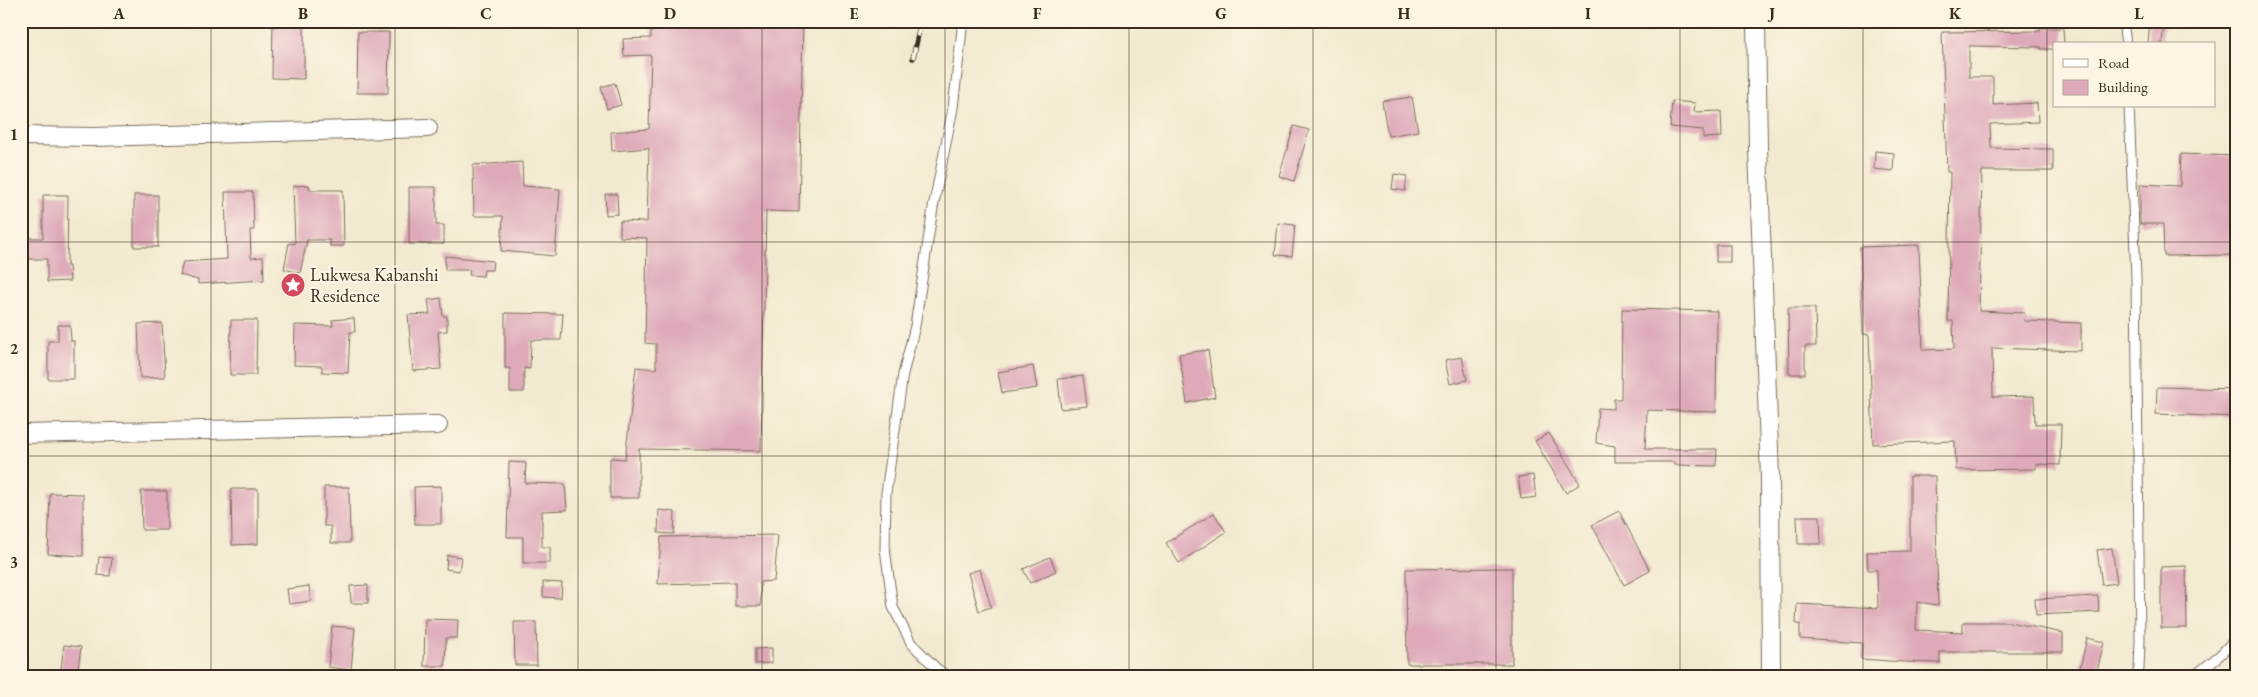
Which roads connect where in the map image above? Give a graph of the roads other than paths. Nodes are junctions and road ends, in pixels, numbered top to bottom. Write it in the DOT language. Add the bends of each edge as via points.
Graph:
graph roads {
  1 [pos="963,21"];
  2 [pos="1756,21"];
  3 [pos="2123,21"];
  4 [pos="2126,42"];
  5 [pos="2130,108"];
  6 [pos="428,128"];
  7 [pos="21,136"];
  8 [pos="438,424"];
  9 [pos="21,434"];
  10 [pos="2237,637"];
  11 [pos="947,676"];
  12 [pos="1771,676"];
  13 [pos="2136,676"];
  14 [pos="2194,676"];
  1 -- 11 [label="lane" via="953,108 933,208 915,326 903,374 886,494 885,549 893,607 911,643"];
  2 -- 12 [label="street" via="1769,467"];
  3 -- 4 [label="lane"];
  5 -- 13 [label="lane" via="2136,288 2140,641"];
  6 -- 7 [label="street"];
  8 -- 9 [label="street"];
  10 -- 14 [label="lane"];
}
